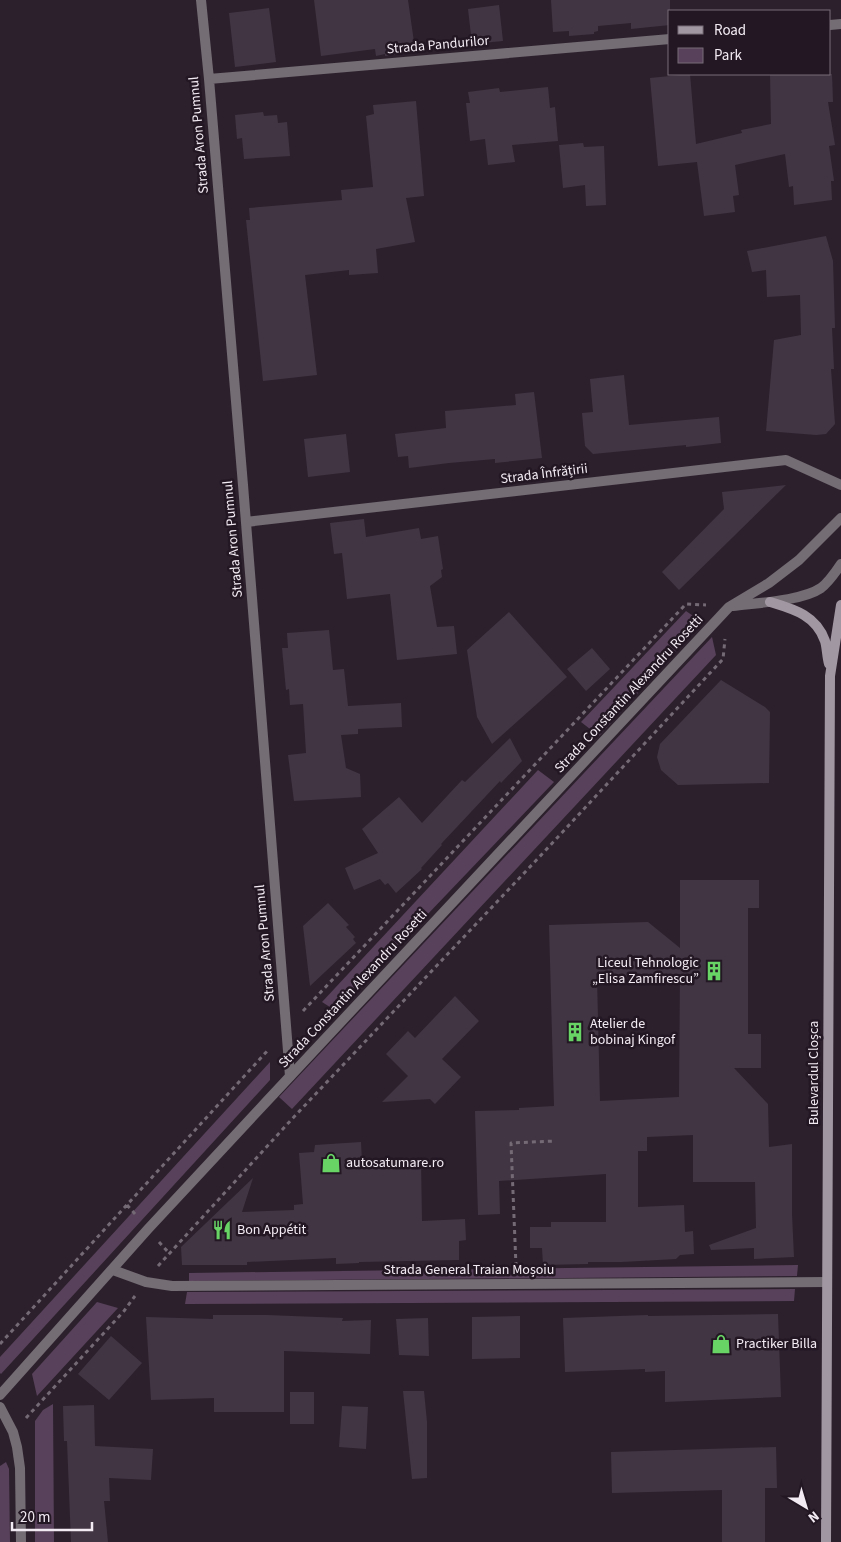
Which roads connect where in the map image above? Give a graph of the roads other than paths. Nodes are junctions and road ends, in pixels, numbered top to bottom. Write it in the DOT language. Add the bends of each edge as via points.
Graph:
graph roads {
  1 [pos="201,0"];
  2 [pos="668,39"];
  3 [pos="209,79"];
  4 [pos="841,485"];
  5 [pos="841,518"];
  6 [pos="246,522"];
  7 [pos="841,564"];
  8 [pos="770,602"];
  9 [pos="841,605"];
  10 [pos="729,607"];
  11 [pos="830,676"];
  12 [pos="290,1076"];
  13 [pos="113,1270"];
  14 [pos="827,1282"];
  15 [pos="0,1395"];
  16 [pos="0,1407"];
  17 [pos="21,1542"];
  18 [pos="826,1542"];
  1 -- 3 [label="street, Strada Aron Pumnul"];
  2 -- 3 [label="street, Strada Pandurilor"];
  3 -- 6 [label="street, Strada Aron Pumnul"];
  4 -- 6 [label="street, Strada Înfrățirii" via="786,460"];
  5 -- 10 [label="street, Strada Constantin Alexandru Rosetti" via="799,560"];
  6 -- 12 [label="street, Strada Aron Pumnul"];
  7 -- 8 [label="street" via="821,588 808,595"];
  8 -- 10 [label="street"];
  8 -- 11 [label="main road" via="800,612 815,623 825,641"];
  9 -- 11 [label="main road, Bulevardul Cloșca"];
  10 -- 12 [label="street, Strada Constantin Alexandru Rosetti"];
  11 -- 14 [label="main road, Bulevardul Cloșca"];
  12 -- 13 [label="street, Strada Constantin Alexandru Rosetti"];
  13 -- 14 [label="street, Strada General Traian Moșoiu" via="146,1282 172,1286"];
  13 -- 15 [label="street, Strada Constantin Alexandru Rosetti"];
  14 -- 18 [label="main road, Bulevardul Cloșca"];
  16 -- 17 [label="street" via="13,1432 18,1454"];
}
